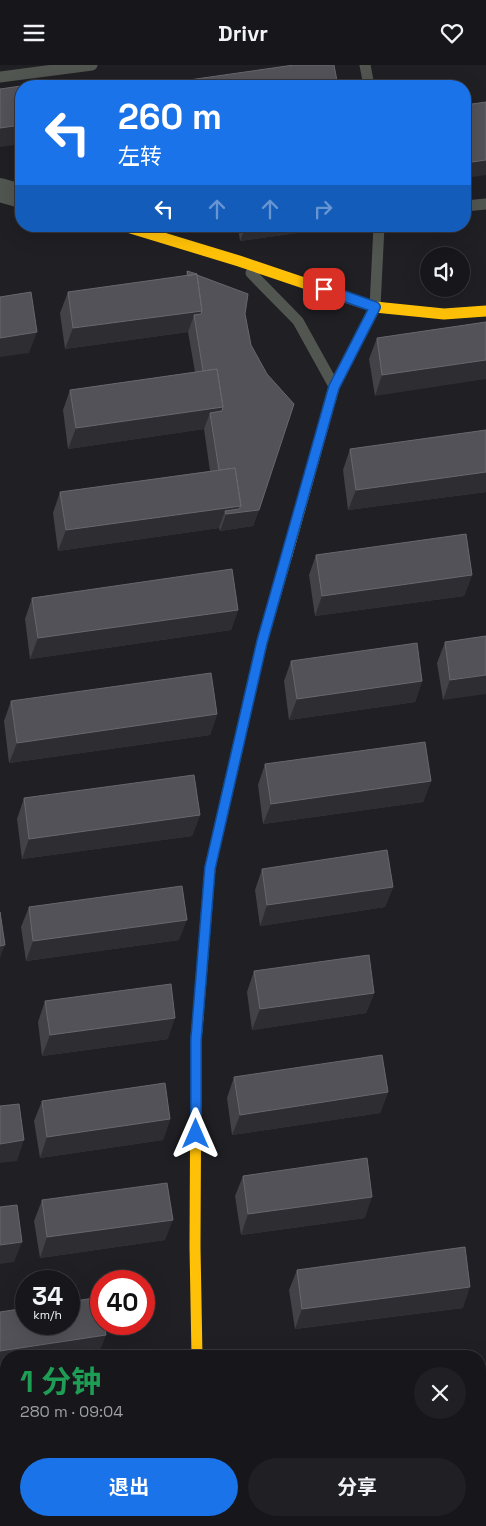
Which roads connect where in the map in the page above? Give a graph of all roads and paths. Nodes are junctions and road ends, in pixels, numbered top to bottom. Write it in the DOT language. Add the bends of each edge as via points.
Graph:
graph roads {
  1 [pos="92,65"];
  2 [pos="365,65"];
  3 [pos="0,77"];
  4 [pos="368,80"];
  5 [pos="0,189"];
  6 [pos="15,194"];
  7 [pos="486,204"];
  8 [pos="471,205"];
  9 [pos="144,232"];
  10 [pos="379,232"];
  11 [pos="240,261"];
  12 [pos="375,307"];
  13 [pos="486,311"];
  14 [pos="334,387"];
  15 [pos="197,1350"];
  1 -- 3 [label="lane"];
  2 -- 4 [label="lane"];
  5 -- 6 [label="street"];
  7 -- 8 [label="lane"];
  9 -- 11 [label="main road"];
  10 -- 12 [label="lane"];
  11 -- 12 [label="main road"];
  11 -- 14 [label="lane" via="298,321"];
  12 -- 13 [label="main road" via="444,314"];
  12 -- 14 [label="main road"];
  14 -- 15 [label="main road" via="262,642 210,868 196,1040"];
}
